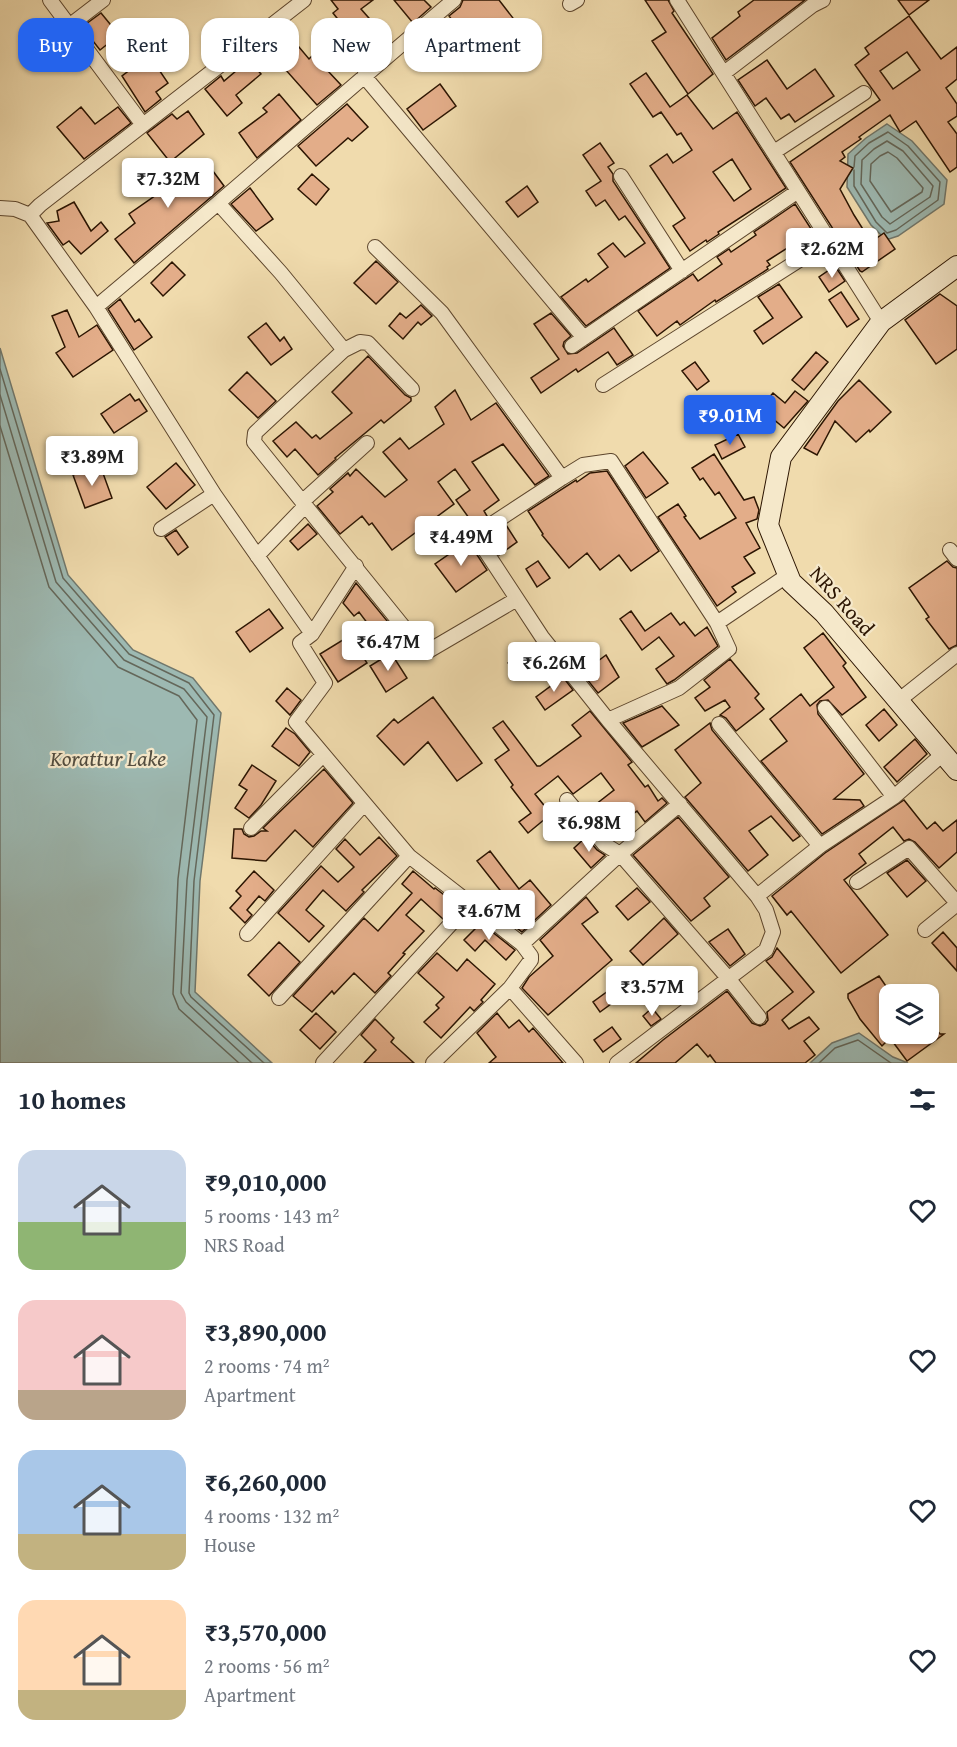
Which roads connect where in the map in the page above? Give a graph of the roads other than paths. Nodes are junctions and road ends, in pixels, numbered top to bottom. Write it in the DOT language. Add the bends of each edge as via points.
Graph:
graph roads {
  1 [pos="50,0"];
  2 [pos="103,0"];
  3 [pos="304,0"];
  4 [pos="454,0"];
  5 [pos="677,0"];
  6 [pos="823,0"];
  7 [pos="63,18"];
  8 [pos="79,18"];
  9 [pos="94,59"];
  10 [pos="724,73"];
  11 [pos="364,76"];
  12 [pos="864,93"];
  13 [pos="143,125"];
  14 [pos="774,152"];
  15 [pos="621,176"];
  16 [pos="798,191"];
  17 [pos="219,204"];
  18 [pos="0,208"];
  19 [pos="30,215"];
  20 [pos="829,241"];
  21 [pos="375,247"];
  22 [pos="957,266"];
  23 [pos="682,271"];
  24 [pos="96,307"];
  25 [pos="880,322"];
  26 [pos="584,338"];
  27 [pos="572,346"];
  28 [pos="344,350"];
  29 [pos="603,385"];
  30 [pos="412,388"];
  31 [pos="367,443"];
  32 [pos="562,478"];
  33 [pos="214,494"];
  34 [pos="305,503"];
  35 [pos="161,529"];
  36 [pos="257,556"];
  37 [pos="356,566"];
  38 [pos="788,575"];
  39 [pos="517,599"];
  40 [pos="717,623"];
  41 [pos="312,634"];
  42 [pos="957,654"];
  43 [pos="898,701"];
  44 [pos="825,708"];
  45 [pos="608,720"];
  46 [pos="719,724"];
  47 [pos="943,754"];
  48 [pos="323,755"];
  49 [pos="957,770"];
  50 [pos="894,797"];
  51 [pos="567,800"];
  52 [pos="364,804"];
  53 [pos="680,804"];
  54 [pos="251,828"];
  55 [pos="820,846"];
  56 [pos="620,854"];
  57 [pos="408,856"];
  58 [pos="857,882"];
  59 [pos="757,896"];
  60 [pos="470,903"];
  61 [pos="957,903"];
  62 [pos="925,930"];
  63 [pos="247,934"];
  64 [pos="522,944"];
  65 [pos="728,978"];
  66 [pos="510,988"];
  67 [pos="279,998"];
  68 [pos="759,1017"];
  69 [pos="323,1063"];
  70 [pos="433,1063"];
  71 [pos="576,1063"];
  72 [pos="617,1063"];
  1 -- 7 [label="street"];
  2 -- 8 [label="street"];
  3 -- 13 [label="street"];
  4 -- 11 [label="street"];
  5 -- 10 [label="street"];
  6 -- 10 [label="street"];
  9 -- 13 [label="street"];
  10 -- 14 [label="street"];
  11 -- 17 [label="street"];
  11 -- 26 [label="street"];
  12 -- 14 [label="street"];
  13 -- 19 [label="street"];
  14 -- 16 [label="street"];
  15 -- 23 [label="street"];
  16 -- 20 [label="street"];
  16 -- 23 [label="street"];
  17 -- 24 [label="street"];
  17 -- 28 [label="street"];
  18 -- 19 [label="street"];
  19 -- 24 [label="street"];
  20 -- 25 [label="street"];
  20 -- 29 [label="street"];
  21 -- 32 [label="street" via="442,312"];
  22 -- 25 [label="street, NRS Road"];
  23 -- 26 [label="street"];
  24 -- 33 [label="street"];
  25 -- 38 [label="street, NRS Road" via="781,457 768,525"];
  26 -- 27 [label="street"];
  28 -- 30 [label="street" via="364,341"];
  28 -- 34 [label="street" via="254,436 254,442"];
  31 -- 34 [label="street"];
  32 -- 39 [label="street" via="475,535"];
  32 -- 40 [label="street" via="583,465 611,461"];
  33 -- 35 [label="street"];
  33 -- 36 [label="street"];
  34 -- 36 [label="street"];
  34 -- 37 [label="street"];
  36 -- 41 [label="street"];
  37 -- 39 [label="street" via="426,651"];
  37 -- 41 [label="street"];
  38 -- 40 [label="street"];
  38 -- 43 [label="street, NRS Road"];
  39 -- 45 [label="street"];
  40 -- 45 [label="street" via="729,649 679,688"];
  41 -- 48 [label="street" via="300,643 326,683 296,722"];
  42 -- 43 [label="street"];
  43 -- 47 [label="street, NRS Road"];
  44 -- 50 [label="street"];
  45 -- 53 [label="street"];
  46 -- 55 [label="street"];
  47 -- 49 [label="street, NRS Road"];
  47 -- 50 [label="street"];
  48 -- 52 [label="street"];
  48 -- 54 [label="street"];
  50 -- 55 [label="street"];
  51 -- 56 [label="street" via="604,844"];
  52 -- 57 [label="street"];
  52 -- 63 [label="street"];
  53 -- 56 [label="street"];
  53 -- 59 [label="street"];
  55 -- 59 [label="street"];
  56 -- 64 [label="street"];
  56 -- 65 [label="street"];
  57 -- 60 [label="street"];
  57 -- 67 [label="street"];
  58 -- 61 [label="street" via="909,848"];
  59 -- 65 [label="street" via="773,932 766,950"];
  60 -- 64 [label="street"];
  60 -- 69 [label="street"];
  61 -- 62 [label="street"];
  64 -- 66 [label="street" via="531,960"];
  65 -- 68 [label="street"];
  65 -- 72 [label="street"];
  66 -- 70 [label="street"];
  66 -- 71 [label="street"];
}
